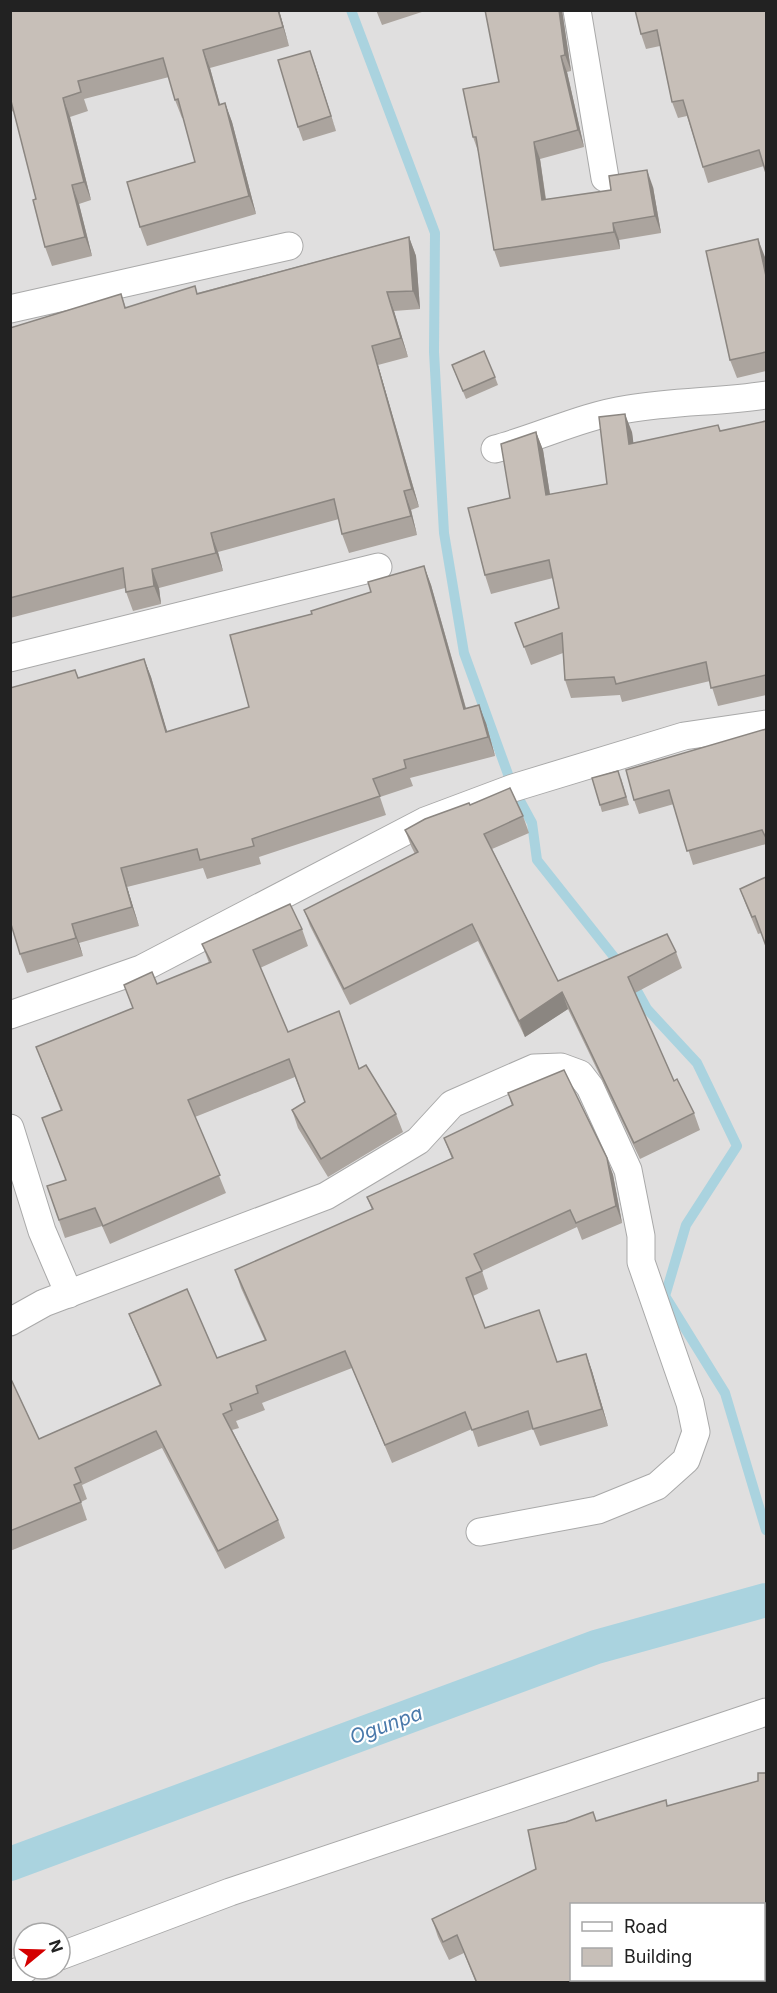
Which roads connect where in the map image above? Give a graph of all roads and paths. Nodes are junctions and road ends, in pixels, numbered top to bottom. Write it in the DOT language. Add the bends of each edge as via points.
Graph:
graph roads {
  1 [pos="577,10"];
  2 [pos="605,178"];
  3 [pos="289,246"];
  4 [pos="10,309"];
  5 [pos="766,395"];
  6 [pos="495,448"];
  7 [pos="378,567"];
  8 [pos="10,658"];
  9 [pos="766,724"];
  10 [pos="10,1015"];
  11 [pos="10,1128"];
  12 [pos="69,1294"];
  13 [pos="10,1322"];
  14 [pos="480,1532"];
  15 [pos="766,1712"];
  16 [pos="72,1952"];
  1 -- 2 [label="street"];
  3 -- 4 [label="street"];
  5 -- 6 [label="street" via="628,409"];
  7 -- 8 [label="street"];
  9 -- 10 [label="street" via="684,736 513,788 425,821 141,969"];
  11 -- 12 [label="street" via="42,1231"];
  12 -- 13 [label="street"];
  12 -- 14 [label="street" via="326,1196 418,1141 452,1104 534,1068 561,1067 580,1074 590,1087 628,1170 641,1262 690,1402 696,1432 686,1460 657,1486 598,1510"];
  15 -- 16 [label="street" via="241,1889"];
}
